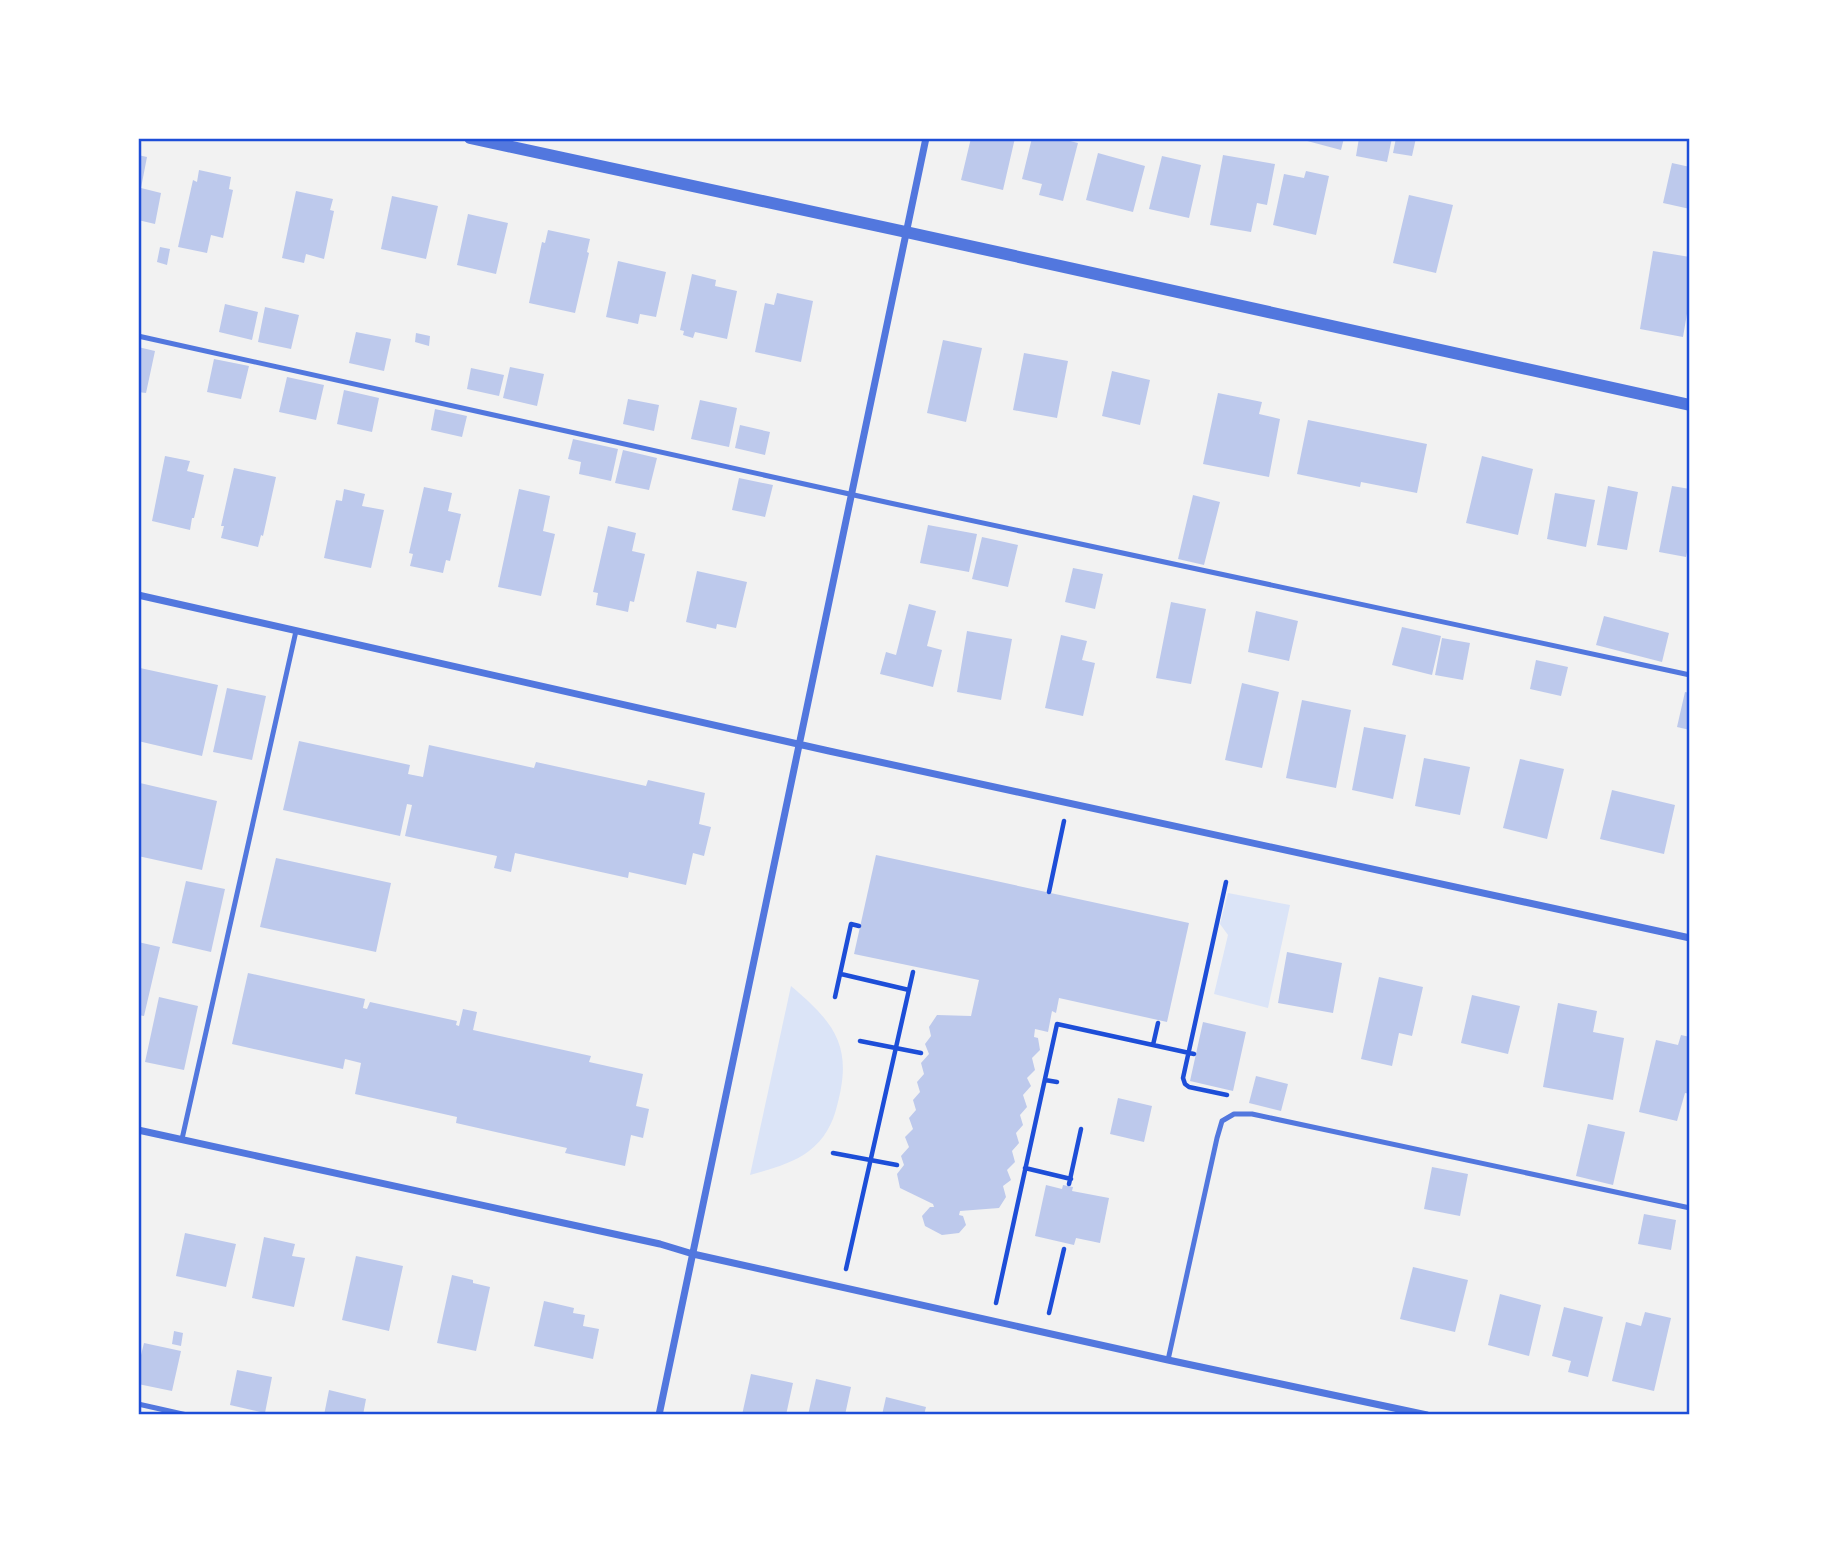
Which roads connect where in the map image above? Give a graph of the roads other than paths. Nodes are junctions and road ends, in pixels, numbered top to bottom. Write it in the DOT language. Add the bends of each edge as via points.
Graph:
graph roads {
  1 [pos="470,138"];
  2 [pos="926,138"];
  3 [pos="1685,138"];
  4 [pos="1690,139"];
  5 [pos="906,232"];
  6 [pos="138,336"];
  7 [pos="1690,405"];
  8 [pos="852,494"];
  9 [pos="138,595"];
  10 [pos="296,631"];
  11 [pos="1690,676"];
  12 [pos="800,745"];
  13 [pos="1690,938"];
  14 [pos="138,1130"];
  15 [pos="182,1139"];
  16 [pos="1690,1208"];
  17 [pos="693,1254"];
  18 [pos="1168,1360"];
  19 [pos="138,1404"];
  20 [pos="187,1415"];
  21 [pos="659,1415"];
  22 [pos="1427,1415"];
  1 -- 5 [label="street"];
  2 -- 5 [label="street"];
  3 -- 4 [label="lane"];
  5 -- 7 [label="street"];
  5 -- 8 [label="street"];
  6 -- 8 [label="lane"];
  8 -- 11 [label="lane"];
  8 -- 12 [label="street"];
  9 -- 10 [label="street"];
  10 -- 12 [label="street"];
  10 -- 15 [label="lane"];
  12 -- 13 [label="street"];
  12 -- 17 [label="street"];
  14 -- 15 [label="street"];
  15 -- 17 [label="street"];
  16 -- 18 [label="lane" via="1252,1114 1234,1114 1222,1121 1217,1138"];
  17 -- 18 [label="street"];
  17 -- 21 [label="street"];
  18 -- 22 [label="street"];
  19 -- 20 [label="lane"];
}
